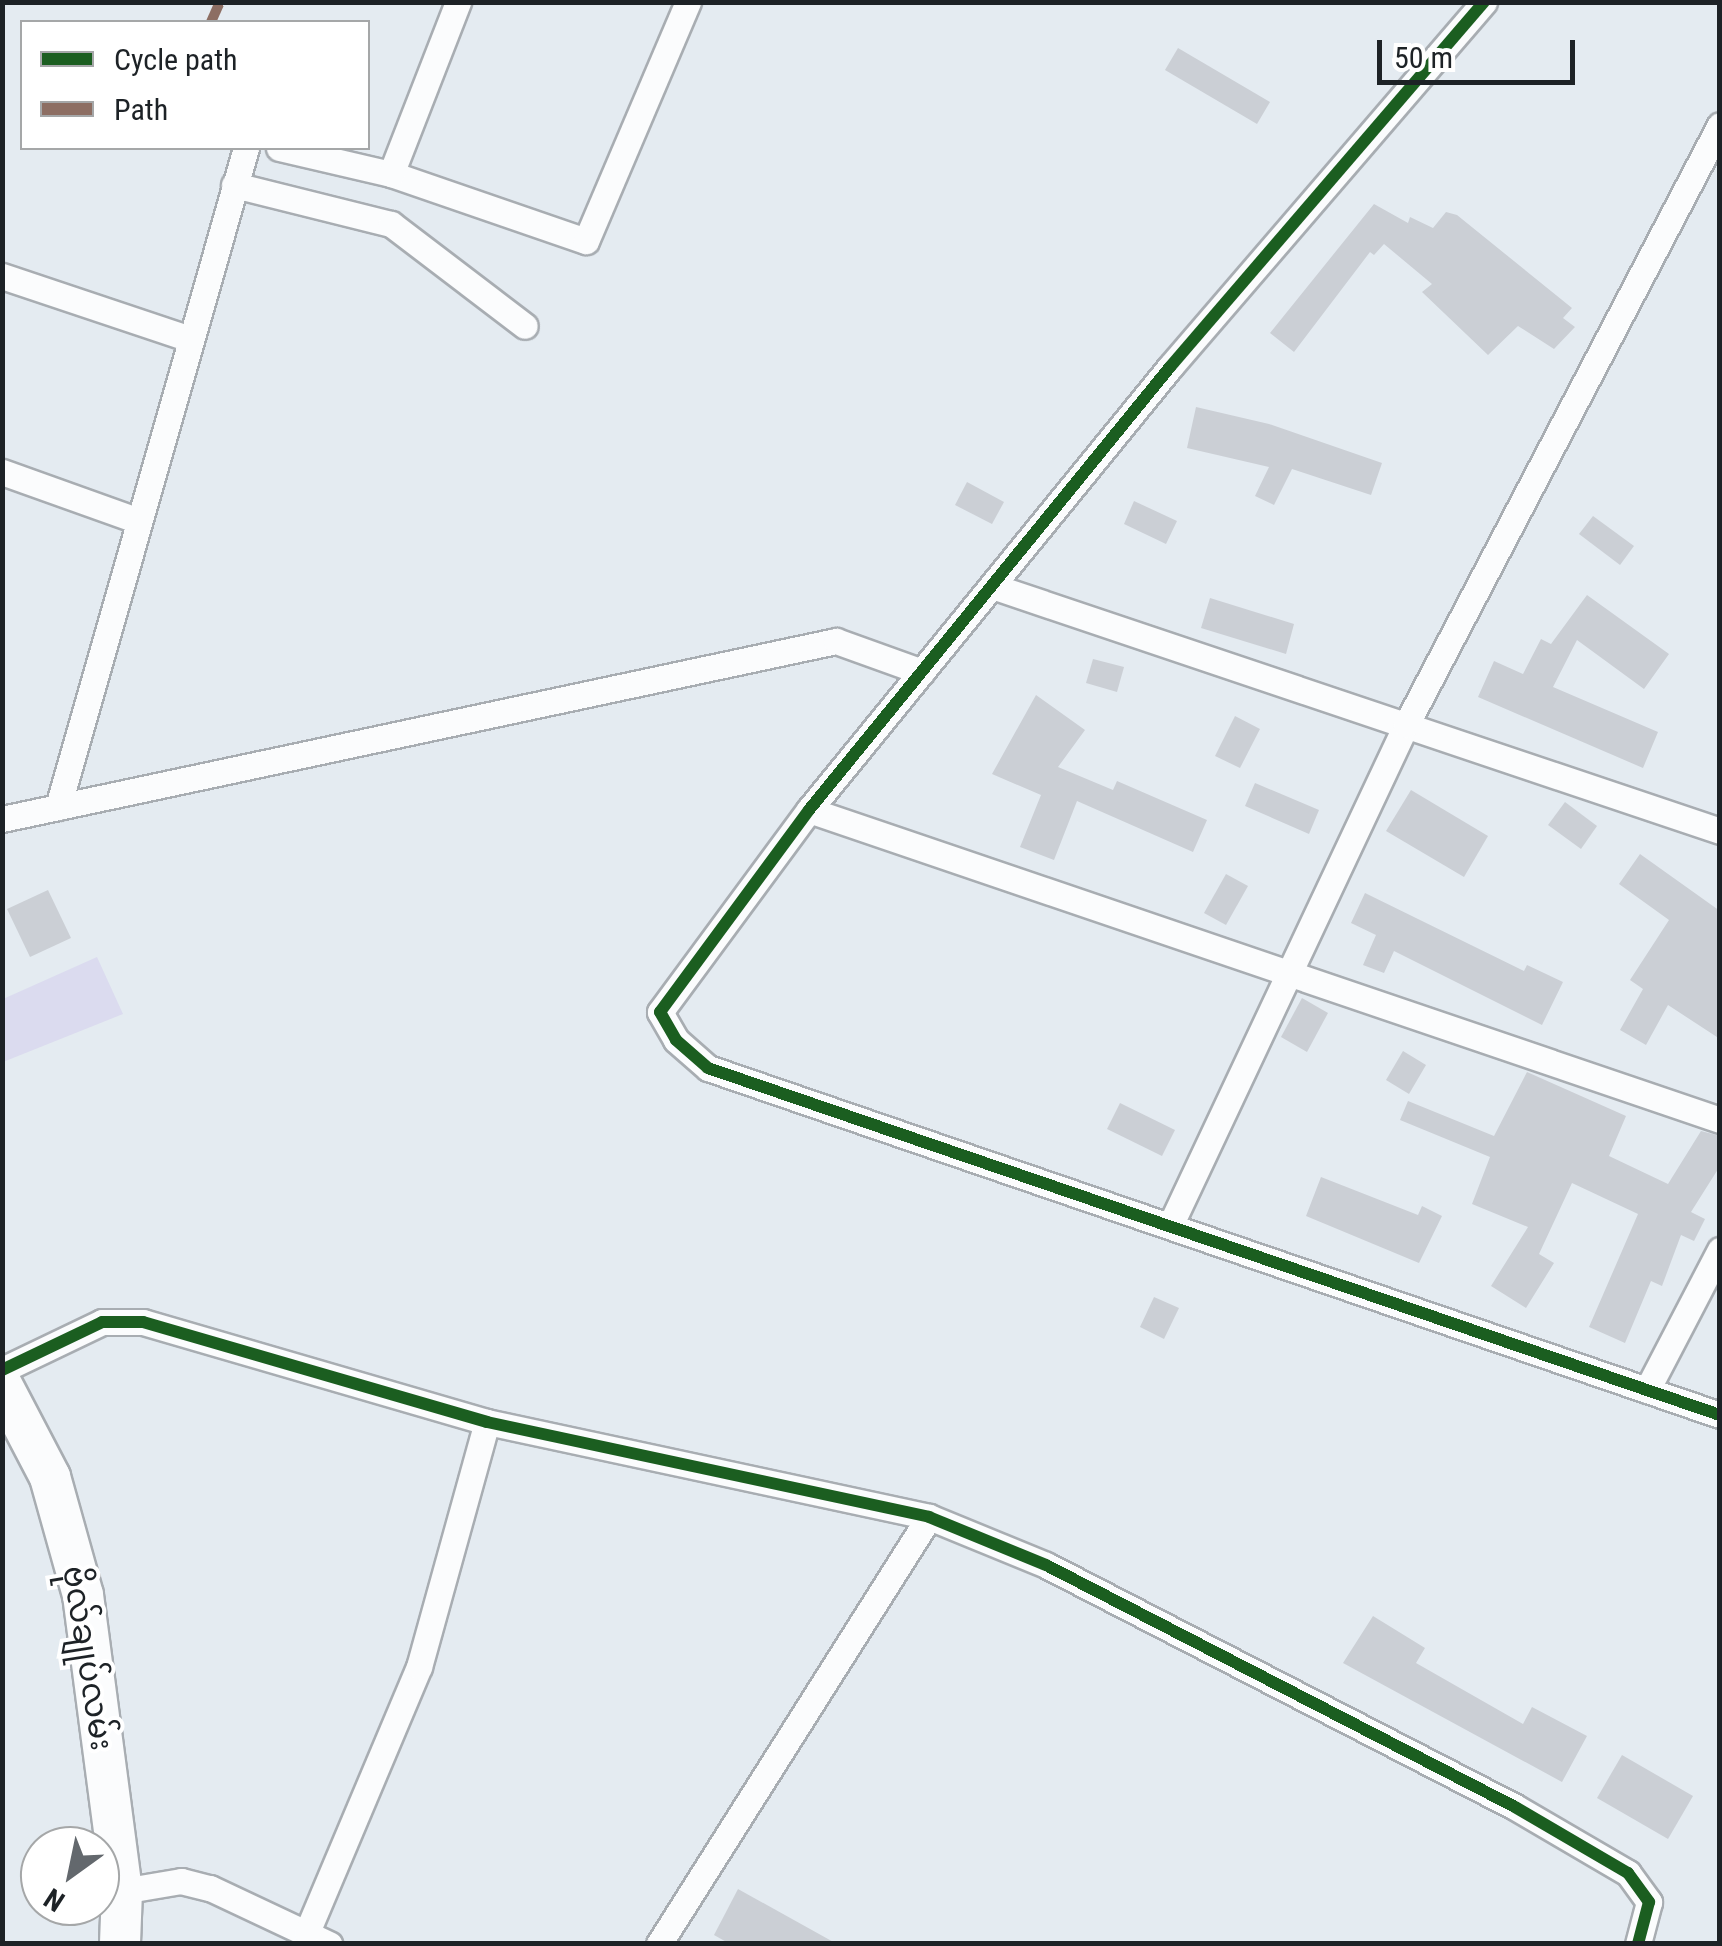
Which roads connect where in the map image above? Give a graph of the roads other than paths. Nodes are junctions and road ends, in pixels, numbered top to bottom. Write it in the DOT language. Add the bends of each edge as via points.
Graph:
graph roads {
  1 [pos="458,2"];
  2 [pos="688,2"];
  3 [pos="1484,2"];
  4 [pos="1720,125"];
  5 [pos="245,150"];
  6 [pos="288,150"];
  7 [pos="391,174"];
  8 [pos="234,185"];
  9 [pos="2,276"];
  10 [pos="526,326"];
  11 [pos="187,338"];
  12 [pos="2,472"];
  13 [pos="139,521"];
  14 [pos="992,586"];
  15 [pos="922,672"];
  16 [pos="1406,725"];
  17 [pos="58,807"];
  18 [pos="808,810"];
  19 [pos="2,819"];
  20 [pos="1720,831"];
  21 [pos="1289,974"];
  22 [pos="1720,1120"];
  23 [pos="1170,1226"];
  24 [pos="1720,1250"];
  25 [pos="2,1370"];
  26 [pos="2,1385"];
  27 [pos="1647,1390"];
  28 [pos="1720,1415"];
  29 [pos="488,1422"];
  30 [pos="928,1517"];
  31 [pos="122,1891"];
  32 [pos="318,1938"];
  33 [pos="120,1944"];
  34 [pos="659,1944"];
  35 [pos="1638,1944"];
  1 -- 7 [label="street"];
  2 -- 7 [label="street" via="586,241"];
  3 -- 14 [label="street"];
  4 -- 16 [label="street"];
  5 -- 8 [label="street"];
  6 -- 7 [label="street"];
  8 -- 10 [label="street" via="390,224"];
  8 -- 11 [label="street"];
  9 -- 11 [label="street"];
  11 -- 13 [label="street"];
  12 -- 13 [label="street"];
  13 -- 17 [label="street"];
  14 -- 15 [label="street"];
  14 -- 16 [label="street"];
  15 -- 17 [label="street" via="836,641"];
  15 -- 18 [label="street"];
  16 -- 20 [label="street"];
  16 -- 21 [label="street"];
  17 -- 19 [label="street"];
  18 -- 21 [label="street"];
  18 -- 23 [label="street" via="660,1012 676,1040 708,1068"];
  21 -- 22 [label="street"];
  21 -- 23 [label="street"];
  23 -- 27 [label="street"];
  24 -- 27 [label="street"];
  25 -- 29 [label="street" via="102,1322 143,1322"];
  26 -- 31 [label="main road, ဗိုလ်ချုပ်လမ်း" via="50,1477 83,1595"];
  27 -- 28 [label="street"];
  29 -- 30 [label="street"];
  29 -- 32 [label="street" via="419,1667"];
  30 -- 34 [label="street"];
  30 -- 35 [label="street" via="1064,1574 1514,1807 1628,1874 1648,1902"];
  31 -- 32 [label="street" via="196,1884"];
  31 -- 33 [label="main road, ဗိုလ်ချုပ်လမ်း"];
}
